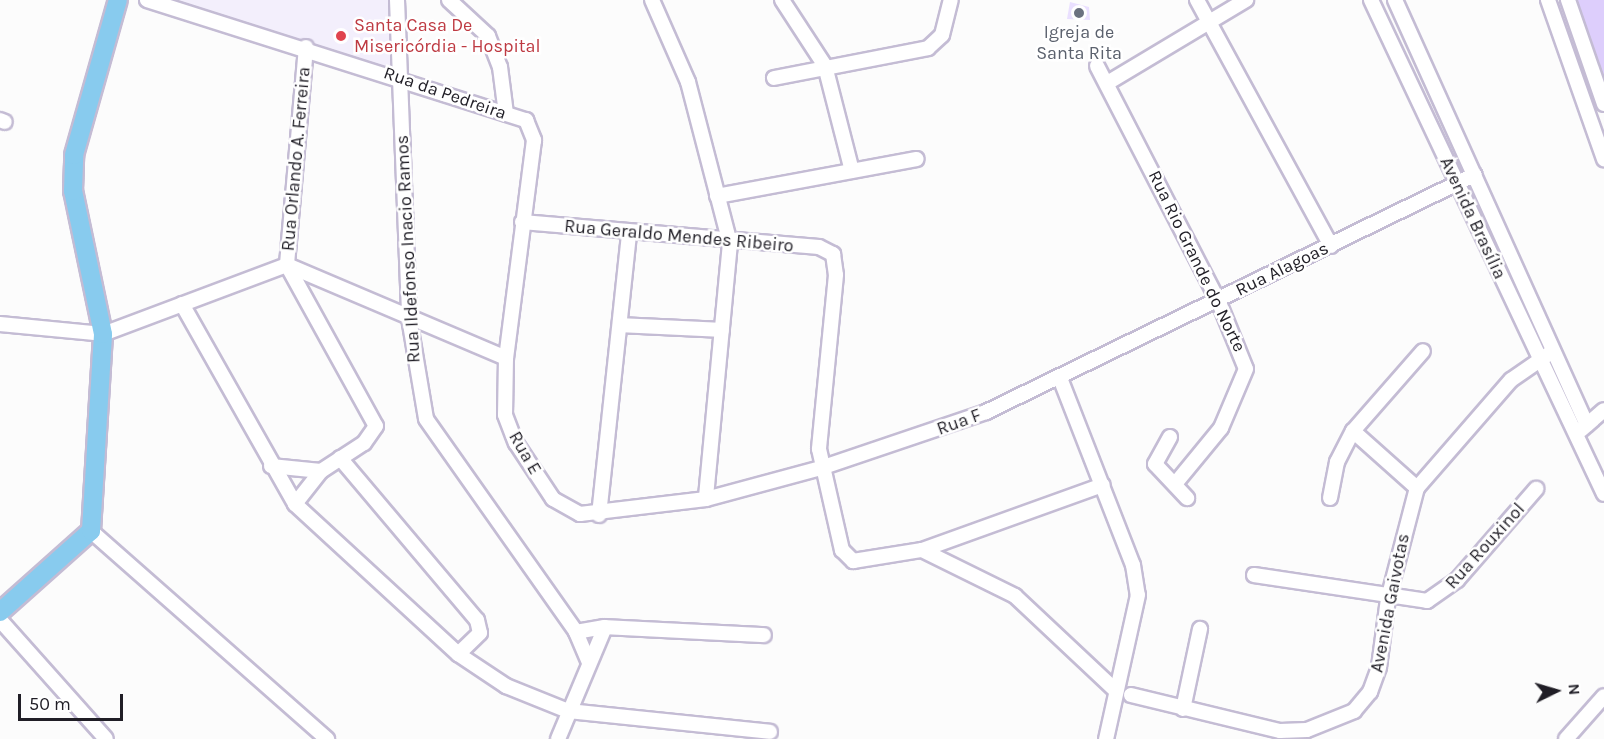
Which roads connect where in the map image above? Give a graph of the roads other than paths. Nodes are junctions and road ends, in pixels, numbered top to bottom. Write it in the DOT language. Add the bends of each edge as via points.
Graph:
graph roads {
  1 [pos="118,0"];
  2 [pos="147,0"];
  3 [pos="397,0"];
  4 [pos="449,0"];
  5 [pos="652,0"];
  6 [pos="782,0"];
  7 [pos="951,0"];
  8 [pos="1197,0"];
  9 [pos="1246,0"];
  10 [pos="1371,0"];
  11 [pos="1395,0"];
  12 [pos="1548,0"];
  13 [pos="1568,0"];
  14 [pos="1207,20"];
  15 [pos="306,47"];
  16 [pos="825,66"];
  17 [pos="1097,66"];
  18 [pos="399,76"];
  19 [pos="774,78"];
  20 [pos="1109,82"];
  21 [pos="1604,104"];
  22 [pos="506,114"];
  23 [pos="532,128"];
  24 [pos="917,159"];
  25 [pos="1604,159"];
  26 [pos="852,171"];
  27 [pos="1474,175"];
  28 [pos="1456,183"];
  29 [pos="717,196"];
  30 [pos="522,222"];
  31 [pos="629,232"];
  32 [pos="730,243"];
  33 [pos="1330,246"];
  34 [pos="287,265"];
  35 [pos="1218,300"];
  36 [pos="182,304"];
  37 [pos="409,318"];
  38 [pos="0,324"];
  39 [pos="620,325"];
  40 [pos="722,330"];
  41 [pos="103,334"];
  42 [pos="1423,351"];
  43 [pos="1553,351"];
  44 [pos="506,358"];
  45 [pos="1538,359"];
  46 [pos="1091,363"];
  47 [pos="1060,378"];
  48 [pos="1604,410"];
  49 [pos="1587,425"];
  50 [pos="1353,431"];
  51 [pos="1575,435"];
  52 [pos="1170,437"];
  53 [pos="340,458"];
  54 [pos="271,466"];
  55 [pos="821,468"];
  56 [pos="321,471"];
  57 [pos="1175,484"];
  58 [pos="1103,486"];
  59 [pos="1417,488"];
  60 [pos="1536,489"];
  61 [pos="1604,494"];
  62 [pos="1188,498"];
  63 [pos="1330,498"];
  64 [pos="706,499"];
  65 [pos="295,504"];
  66 [pos="599,515"];
  67 [pos="91,531"];
  68 [pos="922,549"];
  69 [pos="1254,575"];
  70 [pos="1388,599"];
  71 [pos="0,612"];
  72 [pos="0,620"];
  73 [pos="605,627"];
  74 [pos="1200,629"];
  75 [pos="576,632"];
  76 [pos="764,635"];
  77 [pos="458,654"];
  78 [pos="589,663"];
  79 [pos="1116,691"];
  80 [pos="1131,695"];
  81 [pos="1604,696"];
  82 [pos="1183,710"];
  83 [pos="568,711"];
  84 [pos="770,732"];
  85 [pos="1279,735"];
  86 [pos="106,739"];
  87 [pos="327,739"];
  88 [pos="558,739"];
  89 [pos="1106,739"];
  90 [pos="1566,739"];
  1 -- 41 [label="main road" via="74,155 73,191"];
  2 -- 15 [label="street, Rua da Pedreira"];
  3 -- 18 [label="street, Rua Ildefonso Inacio Ramos"];
  4 -- 22 [label="street" via="488,36 500,67"];
  5 -- 29 [label="street" via="688,82"];
  6 -- 16 [label="street"];
  7 -- 16 [label="street" via="942,35 928,48"];
  8 -- 14 [label="street"];
  9 -- 14 [label="street"];
  10 -- 28 [label="street, Avenida Brasília"];
  11 -- 27 [label="street, Avenida Brasília"];
  12 -- 25 [label="street"];
  13 -- 21 [label="street"];
  14 -- 20 [label="street"];
  14 -- 33 [label="street"];
  15 -- 18 [label="street, Rua da Pedreira"];
  15 -- 34 [label="street, Rua Orlando A. Ferreira"];
  16 -- 19 [label="street"];
  16 -- 26 [label="street"];
  17 -- 20 [label="street, Rua Rio Grande do Norte"];
  18 -- 22 [label="street, Rua da Pedreira"];
  18 -- 37 [label="street, Rua Ildefonso Inacio Ramos"];
  20 -- 35 [label="street, Rua Rio Grande do Norte"];
  22 -- 23 [label="street, Rua da Pedreira" via="526,120"];
  23 -- 30 [label="street, Rua E"];
  24 -- 26 [label="street"];
  26 -- 29 [label="street"];
  27 -- 28 [label="street, Rua Alagoas"];
  27 -- 43 [label="street, Avenida Brasília"];
  28 -- 33 [label="street, Rua Alagoas"];
  28 -- 45 [label="street, Avenida Brasília"];
  29 -- 32 [label="street"];
  30 -- 31 [label="street, Rua Geraldo Mendes Ribeiro"];
  30 -- 44 [label="street, Rua E"];
  31 -- 32 [label="street, Rua Geraldo Mendes Ribeiro"];
  31 -- 39 [label="street"];
  32 -- 40 [label="street"];
  32 -- 55 [label="street, Rua Geraldo Mendes Ribeiro" via="819,247 833,254"];
  33 -- 35 [label="street, Rua Alagoas"];
  34 -- 36 [label="street"];
  34 -- 37 [label="street"];
  34 -- 53 [label="street, Rua Orlando A. Ferreira" via="375,426 364,443"];
  35 -- 46 [label="street, Rua Alagoas"];
  35 -- 57 [label="street, Rua Rio Grande do Norte" via="1246,369 1221,428"];
  36 -- 41 [label="street"];
  36 -- 54 [label="street"];
  37 -- 44 [label="street"];
  37 -- 75 [label="street, Rua Ildefonso Inacio Ramos" via="426,419"];
  38 -- 41 [label="street"];
  39 -- 40 [label="street"];
  39 -- 66 [label="street"];
  40 -- 64 [label="street"];
  41 -- 67 [label="main road"];
  42 -- 50 [label="street"];
  43 -- 45 [label="street, Avenida Gaivotas"];
  43 -- 49 [label="street, Avenida Brasília"];
  44 -- 66 [label="street, Rua E" via="506,415 516,443 560,504 580,514"];
  45 -- 51 [label="street, Avenida Brasília"];
  45 -- 59 [label="street, Avenida Gaivotas" via="1511,380"];
  46 -- 47 [label="street, Rua F"];
  47 -- 55 [label="street, Rua F" via="986,412"];
  47 -- 58 [label="street"];
  48 -- 49 [label="street"];
  49 -- 51 [label="street"];
  50 -- 59 [label="street"];
  50 -- 63 [label="street" via="1337,462"];
  51 -- 61 [label="street, Avenida Brasília"];
  52 -- 57 [label="street" via="1155,464"];
  53 -- 56 [label="street, Rua Orlando A. Ferreira"];
  53 -- 77 [label="street" via="477,620 480,633"];
  54 -- 56 [label="street"];
  54 -- 65 [label="street"];
  55 -- 64 [label="street, Rua E"];
  55 -- 68 [label="street" via="842,550 853,561"];
  56 -- 65 [label="street, Rua Orlando A. Ferreira"];
  57 -- 62 [label="street"];
  58 -- 68 [label="street"];
  58 -- 79 [label="street" via="1138,595"];
  59 -- 70 [label="street, Avenida Gaivotas"];
  60 -- 70 [label="street, Rua Rouxinol" via="1442,595 1427,601"];
  64 -- 66 [label="street, Rua E"];
  65 -- 77 [label="street"];
  67 -- 71 [label="main road"];
  67 -- 87 [label="street"];
  68 -- 79 [label="street" via="1015,596"];
  69 -- 70 [label="street, Rua Rouxinol"];
  70 -- 85 [label="street, Avenida Gaivotas" via="1371,692 1354,711 1331,724"];
  72 -- 86 [label="street"];
  73 -- 75 [label="street"];
  73 -- 76 [label="street"];
  73 -- 78 [label="street"];
  74 -- 82 [label="street"];
  75 -- 78 [label="street, Rua Ildefonso Inacio Ramos"];
  77 -- 83 [label="street" via="506,686"];
  78 -- 83 [label="street"];
  79 -- 89 [label="street"];
  80 -- 82 [label="street, Avenida Gaivotas"];
  81 -- 90 [label="street"];
  82 -- 85 [label="street, Avenida Gaivotas"];
  83 -- 84 [label="street"];
  83 -- 88 [label="street"];
}
